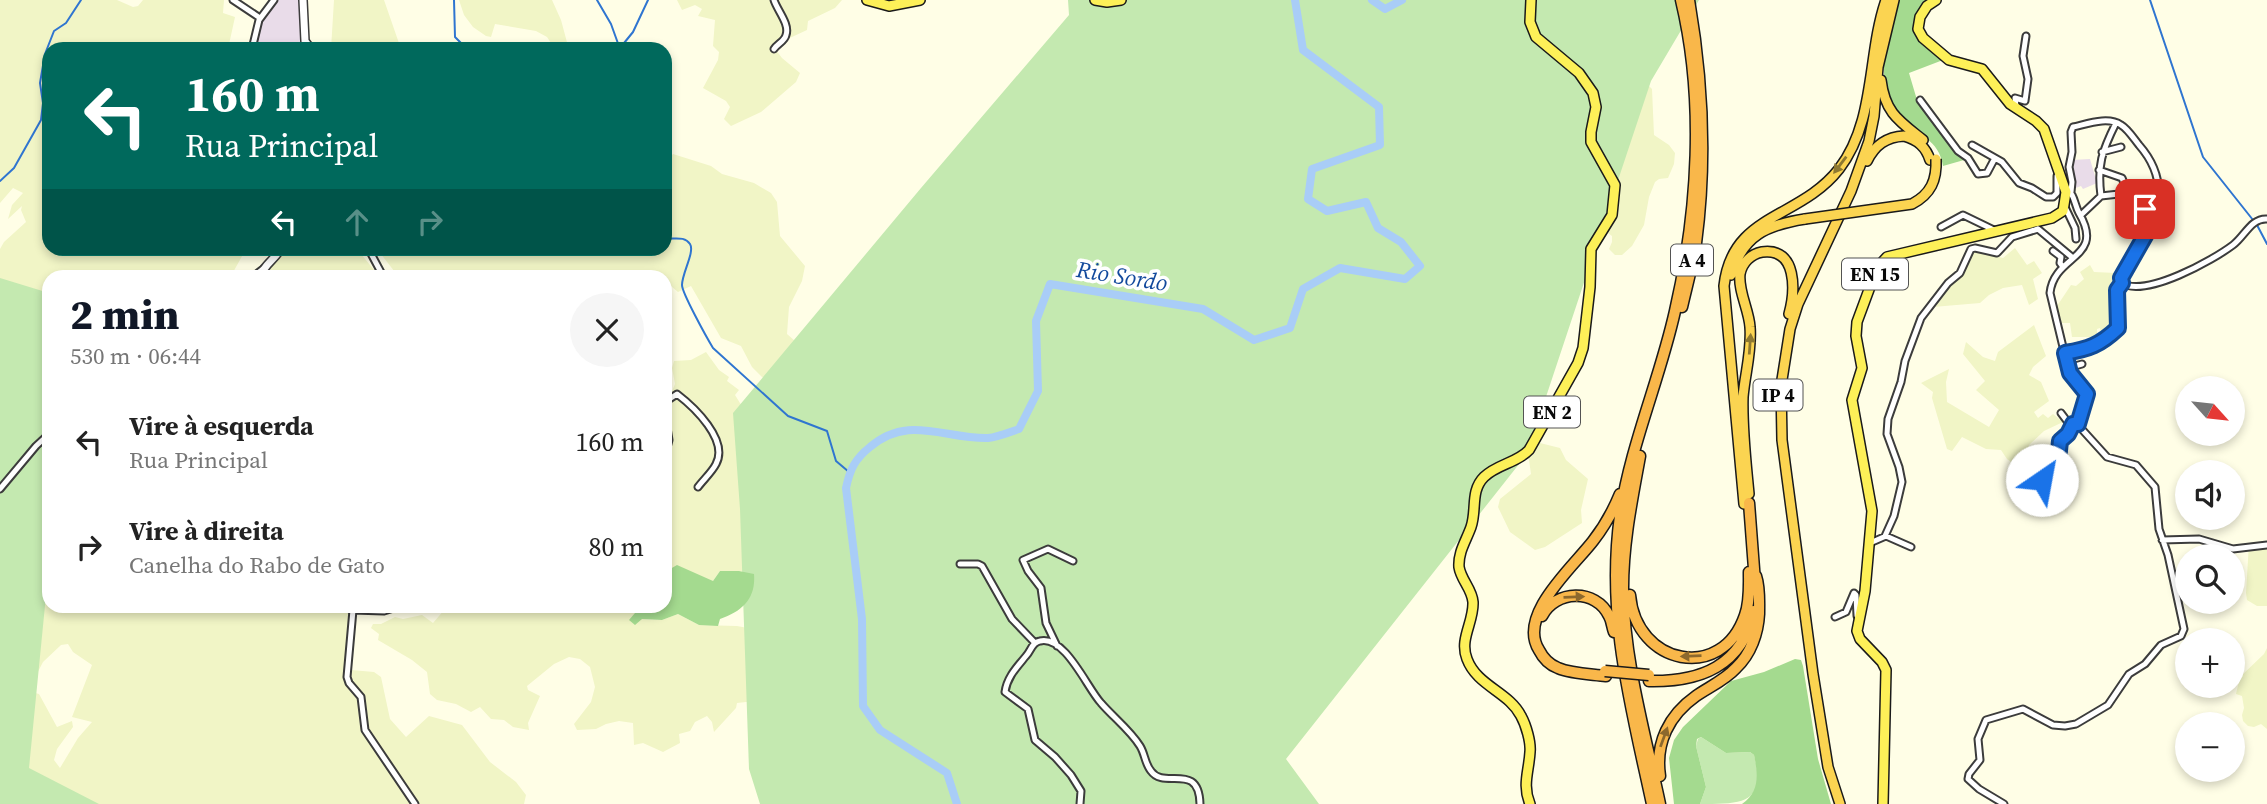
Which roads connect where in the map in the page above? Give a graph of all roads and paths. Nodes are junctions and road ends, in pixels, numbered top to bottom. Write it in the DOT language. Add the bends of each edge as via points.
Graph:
graph roads {
  1 [pos="233,0"];
  2 [pos="274,0"];
  3 [pos="303,0"];
  4 [pos="774,0"];
  5 [pos="920,0"];
  6 [pos="1121,0"];
  7 [pos="1531,0"];
  8 [pos="1681,0"];
  9 [pos="1689,0"];
  10 [pos="1890,0"];
  11 [pos="1936,0"];
  12 [pos="870,1"];
  13 [pos="1102,1"];
  14 [pos="260,18"];
  15 [pos="2026,36"];
  16 [pos="254,42"];
  17 [pos="306,42"];
  18 [pos="1882,43"];
  19 [pos="774,49"];
  20 [pos="1920,100"];
  21 [pos="2017,109"];
  22 [pos="2116,123"];
  23 [pos="1972,145"];
  24 [pos="2121,147"];
  25 [pos="2102,152"];
  26 [pos="1995,158"];
  27 [pos="1933,160"];
  28 [pos="2060,169"];
  29 [pos="2099,170"];
  30 [pos="2068,190"];
  31 [pos="2129,193"];
  32 [pos="2101,196"];
  33 [pos="2065,207"];
  34 [pos="2081,215"];
  35 [pos="1806,216"];
  36 [pos="2267,219"];
  37 [pos="2154,220"];
  38 [pos="1941,227"];
  39 [pos="2013,227"];
  40 [pos="2038,229"];
  41 [pos="1996,231"];
  42 [pos="1747,235"];
  43 [pos="2076,239"];
  44 [pos="2053,251"];
  45 [pos="1821,253"];
  46 [pos="276,256"];
  47 [pos="2073,258"];
  48 [pos="2063,267"];
  49 [pos="265,270"];
  50 [pos="2122,283"];
  51 [pos="2065,353"];
  52 [pos="2082,364"];
  53 [pos="2068,368"];
  54 [pos="672,397"];
  55 [pos="2061,412"];
  56 [pos="2076,424"];
  57 [pos="1744,436"];
  58 [pos="42,441"];
  59 [pos="1637,444"];
  60 [pos="1784,478"];
  61 [pos="2018,481"];
  62 [pos="698,487"];
  63 [pos="0,489"];
  64 [pos="1746,504"];
  65 [pos="1629,514"];
  66 [pos="1885,536"];
  67 [pos="2162,540"];
  68 [pos="1870,543"];
  69 [pos="2267,545"];
  70 [pos="1911,547"];
  71 [pos="1073,561"];
  72 [pos="960,564"];
  73 [pos="1753,574"];
  74 [pos="353,613"];
  75 [pos="1835,617"];
  76 [pos="1858,623"];
  77 [pos="1035,643"];
  78 [pos="1057,646"];
  79 [pos="1621,659"];
  80 [pos="1606,673"];
  81 [pos="1882,801"];
  82 [pos="415,804"];
  83 [pos="1080,804"];
  84 [pos="1200,804"];
  85 [pos="1531,804"];
  86 [pos="1652,804"];
  87 [pos="1662,804"];
  88 [pos="1838,804"];
  89 [pos="2004,804"];
  1 -- 14 [label="street"];
  2 -- 14 [label="street"];
  3 -- 17 [label="street"];
  4 -- 19 [label="street" via="787,30"];
  5 -- 12 [label="main road" via="892,6"];
  6 -- 13 [label="main road"];
  7 -- 85 [label="main road, EN 2" via="1530,22 1536,37 1578,73 1593,93 1596,107 1591,141 1614,179 1615,191 1611,217 1591,249 1590,289 1577,365 1530,450 1479,483 1460,558 1473,604 1464,642 1466,657 1480,678 1522,718 1530,748 1525,788"];
  8 -- 59 [label="highway, A 4" via="1694,96 1693,195 1675,311"];
  9 -- 65 [label="highway, A 4" via="1702,93 1697,233"];
  10 -- 18 [label="highway, IP 4"];
  10 -- 42 [label="highway, one-way" via="1874,41 1864,114 1855,143 1822,187"];
  10 -- 60 [label="highway, IP 4" via="1877,43 1864,147 1801,287 1785,338 1778,391"];
  11 -- 21 [label="main road" via="1923,10 1918,24 1921,36 1951,61 1982,69"];
  14 -- 16 [label="street"];
  15 -- 21 [label="street" via="2023,56 2028,79 2024,101 2014,99"];
  18 -- 27 [label="highway" via="1885,99 1896,119 1924,141"];
  18 -- 45 [label="highway, IP 4" via="1870,141"];
  20 -- 26 [label="street" via="1978,174 1987,173"];
  21 -- 28 [label="main road" via="2041,125"];
  22 -- 25 [label="street"];
  22 -- 30 [label="street" via="2102,121 2071,129 2068,169 2072,182"];
  22 -- 37 [label="street" via="2150,160 2158,189"];
  23 -- 26 [label="street"];
  24 -- 25 [label="street"];
  25 -- 29 [label="street"];
  26 -- 28 [label="street" via="2018,184 2050,198 2058,191"];
  27 -- 35 [label="highway, bridge" via="1936,177 1931,188 1912,204"];
  27 -- 45 [label="highway" via="1922,144 1904,136 1876,146"];
  28 -- 30 [label="main road"];
  29 -- 31 [label="street" via="2122,178"];
  29 -- 32 [label="street"];
  30 -- 33 [label="main road"];
  30 -- 34 [label="street"];
  31 -- 32 [label="street"];
  31 -- 37 [label="street"];
  32 -- 34 [label="street"];
  33 -- 39 [label="main road, EN 15" via="2054,218"];
  33 -- 43 [label="street"];
  34 -- 47 [label="street" via="2087,241"];
  35 -- 42 [label="highway" via="1778,220"];
  35 -- 57 [label="highway" via="1779,223 1751,239 1731,274"];
  36 -- 50 [label="street" via="2255,221 2231,247 2170,279 2147,286"];
  37 -- 50 [label="street" via="2121,276"];
  38 -- 41 [label="street" via="1963,215"];
  39 -- 40 [label="street"];
  39 -- 41 [label="main road, EN 15"];
  40 -- 47 [label="street"];
  40 -- 66 [label="street" via="2009,239 1997,253 1971,249 1960,273 1922,318 1886,424 1902,482 1895,516"];
  41 -- 68 [label="main road, EN 15" via="1890,256 1876,272 1857,322 1862,368 1852,400 1872,508"];
  42 -- 64 [label="highway" via="1729,260 1724,286"];
  44 -- 48 [label="street"];
  45 -- 88 [label="highway, IP 4" via="1790,329 1780,413 1822,730"];
  46 -- 49 [label="street"];
  47 -- 48 [label="street"];
  48 -- 51 [label="street" via="2050,293"];
  50 -- 51 [label="street" via="2117,290 2118,328 2089,349"];
  51 -- 53 [label="street"];
  52 -- 53 [label="street"];
  53 -- 56 [label="street" via="2087,395"];
  54 -- 62 [label="street" via="677,394 711,428 718,446 717,463"];
  55 -- 56 [label="street"];
  56 -- 61 [label="street" via="2060,441 2056,471 2047,471 2033,486"];
  56 -- 67 [label="street" via="2107,457 2136,466 2154,486"];
  57 -- 60 [label="highway, one-way" via="1751,338 1740,275 1747,260 1770,252 1787,262 1794,285 1776,385"];
  57 -- 64 [label="highway"];
  58 -- 63 [label="street"];
  59 -- 79 [label="highway, A 4" via="1617,547 1615,597"];
  59 -- 80 [label="highway" via="1611,514 1534,621 1536,646 1550,664"];
  60 -- 88 [label="highway, IP 4" via="1818,731"];
  64 -- 73 [label="highway"];
  73 -- 65 [label="highway, one-way" via="1745,615 1728,643 1701,657 1663,651 1643,634 1633,614"];
  65 -- 87 [label="highway, A 4" via="1623,588 1626,632"];
  66 -- 68 [label="street"];
  66 -- 70 [label="street"];
  67 -- 69 [label="street" via="2199,539 2233,549"];
  67 -- 89 [label="street" via="2183,633 2161,645 2129,674 2109,705 2076,724 2053,725 2023,709 1988,719 1978,739 1980,762 1968,779"];
  68 -- 76 [label="main road, EN 15"];
  71 -- 78 [label="street" via="1048,549 1023,561 1041,588 1046,623"];
  72 -- 77 [label="street" via="982,566 1012,619"];
  73 -- 80 [label="highway, bridge" via="1749,616 1742,633 1715,663 1686,674 1649,678"];
  87 -- 73 [label="highway, one-way" via="1658,761 1663,737 1680,709 1738,667 1756,635 1759,602"];
  74 -- 82 [label="street" via="347,680 361,697 365,730"];
  75 -- 76 [label="street" via="1845,612 1854,593"];
  76 -- 81 [label="main road" via="1860,639 1885,667"];
  77 -- 78 [label="street" via="1045,640"];
  77 -- 83 [label="street" via="1017,665 1005,693 1027,708 1036,741 1071,775 1081,791"];
  78 -- 84 [label="street" via="1140,746 1151,772 1192,782 1198,788"];
  80 -- 79 [label="highway, one-way" via="1553,659 1539,632 1545,610 1561,598 1579,595 1600,604 1609,615"];
  79 -- 86 [label="highway, A 4"];
}
